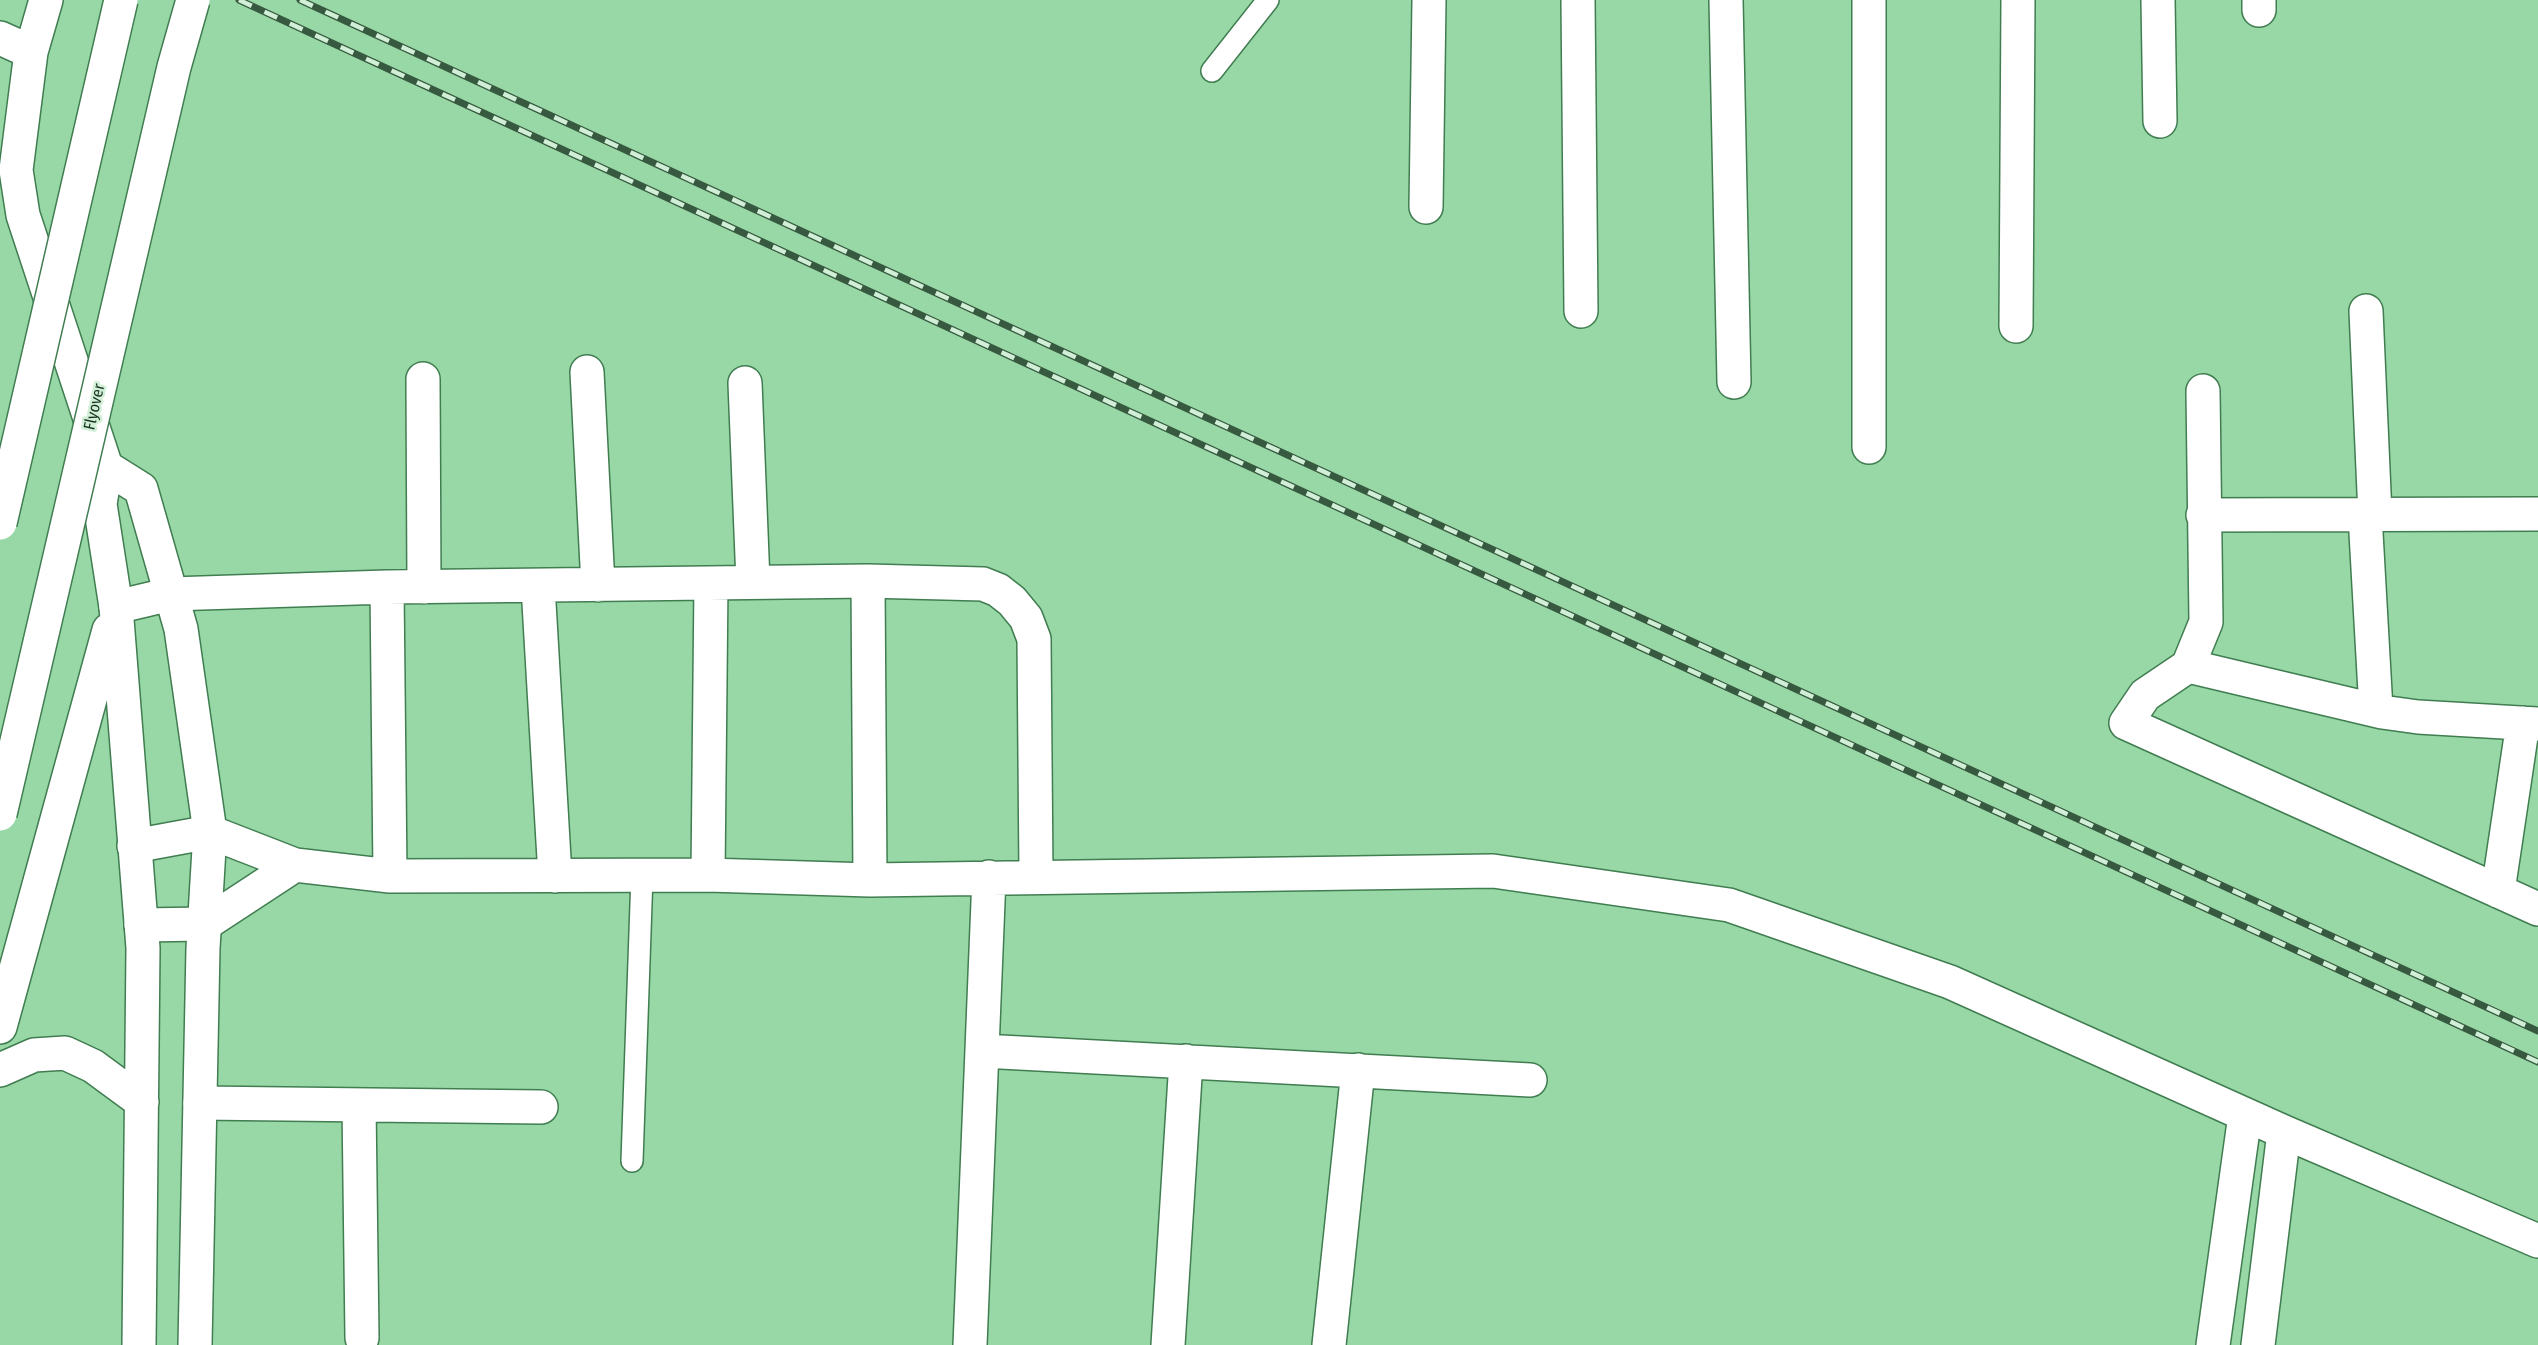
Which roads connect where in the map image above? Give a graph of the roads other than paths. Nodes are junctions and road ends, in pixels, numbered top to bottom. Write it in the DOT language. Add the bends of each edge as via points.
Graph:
graph roads {
  1 [pos="46,0"];
  2 [pos="121,0"];
  3 [pos="193,0"];
  4 [pos="1268,0"];
  5 [pos="1429,0"];
  6 [pos="1578,0"];
  7 [pos="1726,0"];
  8 [pos="1869,0"];
  9 [pos="2018,0"];
  10 [pos="2158,0"];
  11 [pos="0,38"];
  12 [pos="31,52"];
  13 [pos="1212,71"];
  14 [pos="2160,121"];
  15 [pos="16,170"];
  16 [pos="1426,207"];
  17 [pos="0,211"];
  18 [pos="1581,311"];
  19 [pos="2366,311"];
  20 [pos="2016,326"];
  21 [pos="587,372"];
  22 [pos="423,379"];
  23 [pos="1734,382"];
  24 [pos="745,383"];
  25 [pos="2203,391"];
  26 [pos="1869,447"];
  27 [pos="106,467"];
  28 [pos="2538,514"];
  29 [pos="2203,515"];
  30 [pos="2370,515"];
  31 [pos="0,523"];
  32 [pos="868,581"];
  33 [pos="753,582"];
  34 [pos="711,583"];
  35 [pos="598,585"];
  36 [pos="538,586"];
  37 [pos="424,587"];
  38 [pos="387,588"];
  39 [pos="171,594"];
  40 [pos="116,606"];
  41 [pos="2188,666"];
  42 [pos="2376,710"];
  43 [pos="2530,724"];
  44 [pos="0,814"];
  45 [pos="210,832"];
  46 [pos="134,846"];
  47 [pos="295,866"];
  48 [pos="642,875"];
  49 [pos="708,875"];
  50 [pos="390,876"];
  51 [pos="555,876"];
  52 [pos="1035,876"];
  53 [pos="989,877"];
  54 [pos="870,880"];
  55 [pos="2498,891"];
  56 [pos="2538,909"];
  57 [pos="205,924"];
  58 [pos="141,925"];
  59 [pos="0,1027"];
  60 [pos="982,1051"];
  61 [pos="1186,1061"];
  62 [pos="0,1070"];
  63 [pos="1358,1070"];
  64 [pos="1530,1080"];
  65 [pos="142,1102"];
  66 [pos="200,1103"];
  67 [pos="359,1105"];
  68 [pos="541,1107"];
  69 [pos="2245,1115"];
  70 [pos="2284,1132"];
  71 [pos="632,1161"];
  72 [pos="2538,1241"];
  73 [pos="362,1338"];
  74 [pos="139,1345"];
  75 [pos="195,1345"];
  76 [pos="970,1345"];
  77 [pos="1168,1345"];
  78 [pos="1329,1345"];
  79 [pos="2213,1345"];
  80 [pos="2258,1345"];
  1 -- 12 [label="street"];
  2 -- 31 [label="street, bridge"];
  3 -- 44 [label="street, Flyover, bridge" via="174,67"];
  4 -- 13 [label="lane"];
  5 -- 16 [label="street"];
  6 -- 18 [label="street"];
  7 -- 23 [label="street"];
  8 -- 26 [label="street"];
  9 -- 20 [label="street"];
  10 -- 14 [label="street"];
  11 -- 12 [label="street"];
  12 -- 15 [label="street"];
  15 -- 17 [label="street"];
  15 -- 27 [label="street" via="23,215"];
  19 -- 30 [label="street"];
  21 -- 35 [label="street"];
  22 -- 37 [label="street"];
  24 -- 33 [label="street"];
  25 -- 29 [label="street"];
  27 -- 39 [label="street" via="141,489"];
  27 -- 40 [label="street" via="100,504"];
  28 -- 30 [label="street"];
  29 -- 30 [label="street"];
  29 -- 41 [label="street" via="2206,622"];
  30 -- 42 [label="street"];
  32 -- 33 [label="street"];
  32 -- 52 [label="street" via="983,584 1012,601 1026,618 1034,639"];
  32 -- 54 [label="street"];
  33 -- 34 [label="street"];
  34 -- 35 [label="street"];
  34 -- 49 [label="street"];
  35 -- 36 [label="street"];
  36 -- 37 [label="street"];
  36 -- 51 [label="street"];
  37 -- 38 [label="street"];
  38 -- 39 [label="street"];
  38 -- 50 [label="street"];
  39 -- 40 [label="street"];
  39 -- 45 [label="street" via="181,628"];
  40 -- 46 [label="street"];
  40 -- 59 [label="street"];
  41 -- 42 [label="street"];
  41 -- 55 [label="street" via="2145,695 2126,723"];
  42 -- 43 [label="street" via="2418,717"];
  43 -- 55 [label="street"];
  45 -- 46 [label="street"];
  45 -- 47 [label="street"];
  45 -- 57 [label="street"];
  46 -- 58 [label="street"];
  47 -- 50 [label="street"];
  47 -- 57 [label="street"];
  48 -- 49 [label="street"];
  48 -- 51 [label="street"];
  48 -- 71 [label="lane"];
  49 -- 54 [label="street"];
  50 -- 51 [label="street"];
  52 -- 53 [label="street"];
  52 -- 69 [label="street" via="1493,871 1729,905 1950,982"];
  53 -- 54 [label="street"];
  53 -- 60 [label="street"];
  55 -- 56 [label="street"];
  57 -- 58 [label="street"];
  57 -- 66 [label="street"];
  58 -- 65 [label="street"];
  60 -- 61 [label="street"];
  60 -- 76 [label="street"];
  61 -- 63 [label="street"];
  61 -- 77 [label="street"];
  62 -- 65 [label="street" via="34,1055 65,1053 93,1066"];
  63 -- 64 [label="street"];
  63 -- 78 [label="street"];
  65 -- 74 [label="street"];
  66 -- 67 [label="street"];
  66 -- 75 [label="street"];
  67 -- 68 [label="street"];
  67 -- 73 [label="street"];
  69 -- 70 [label="street"];
  69 -- 79 [label="street"];
  70 -- 72 [label="street"];
  70 -- 80 [label="street"];
}
